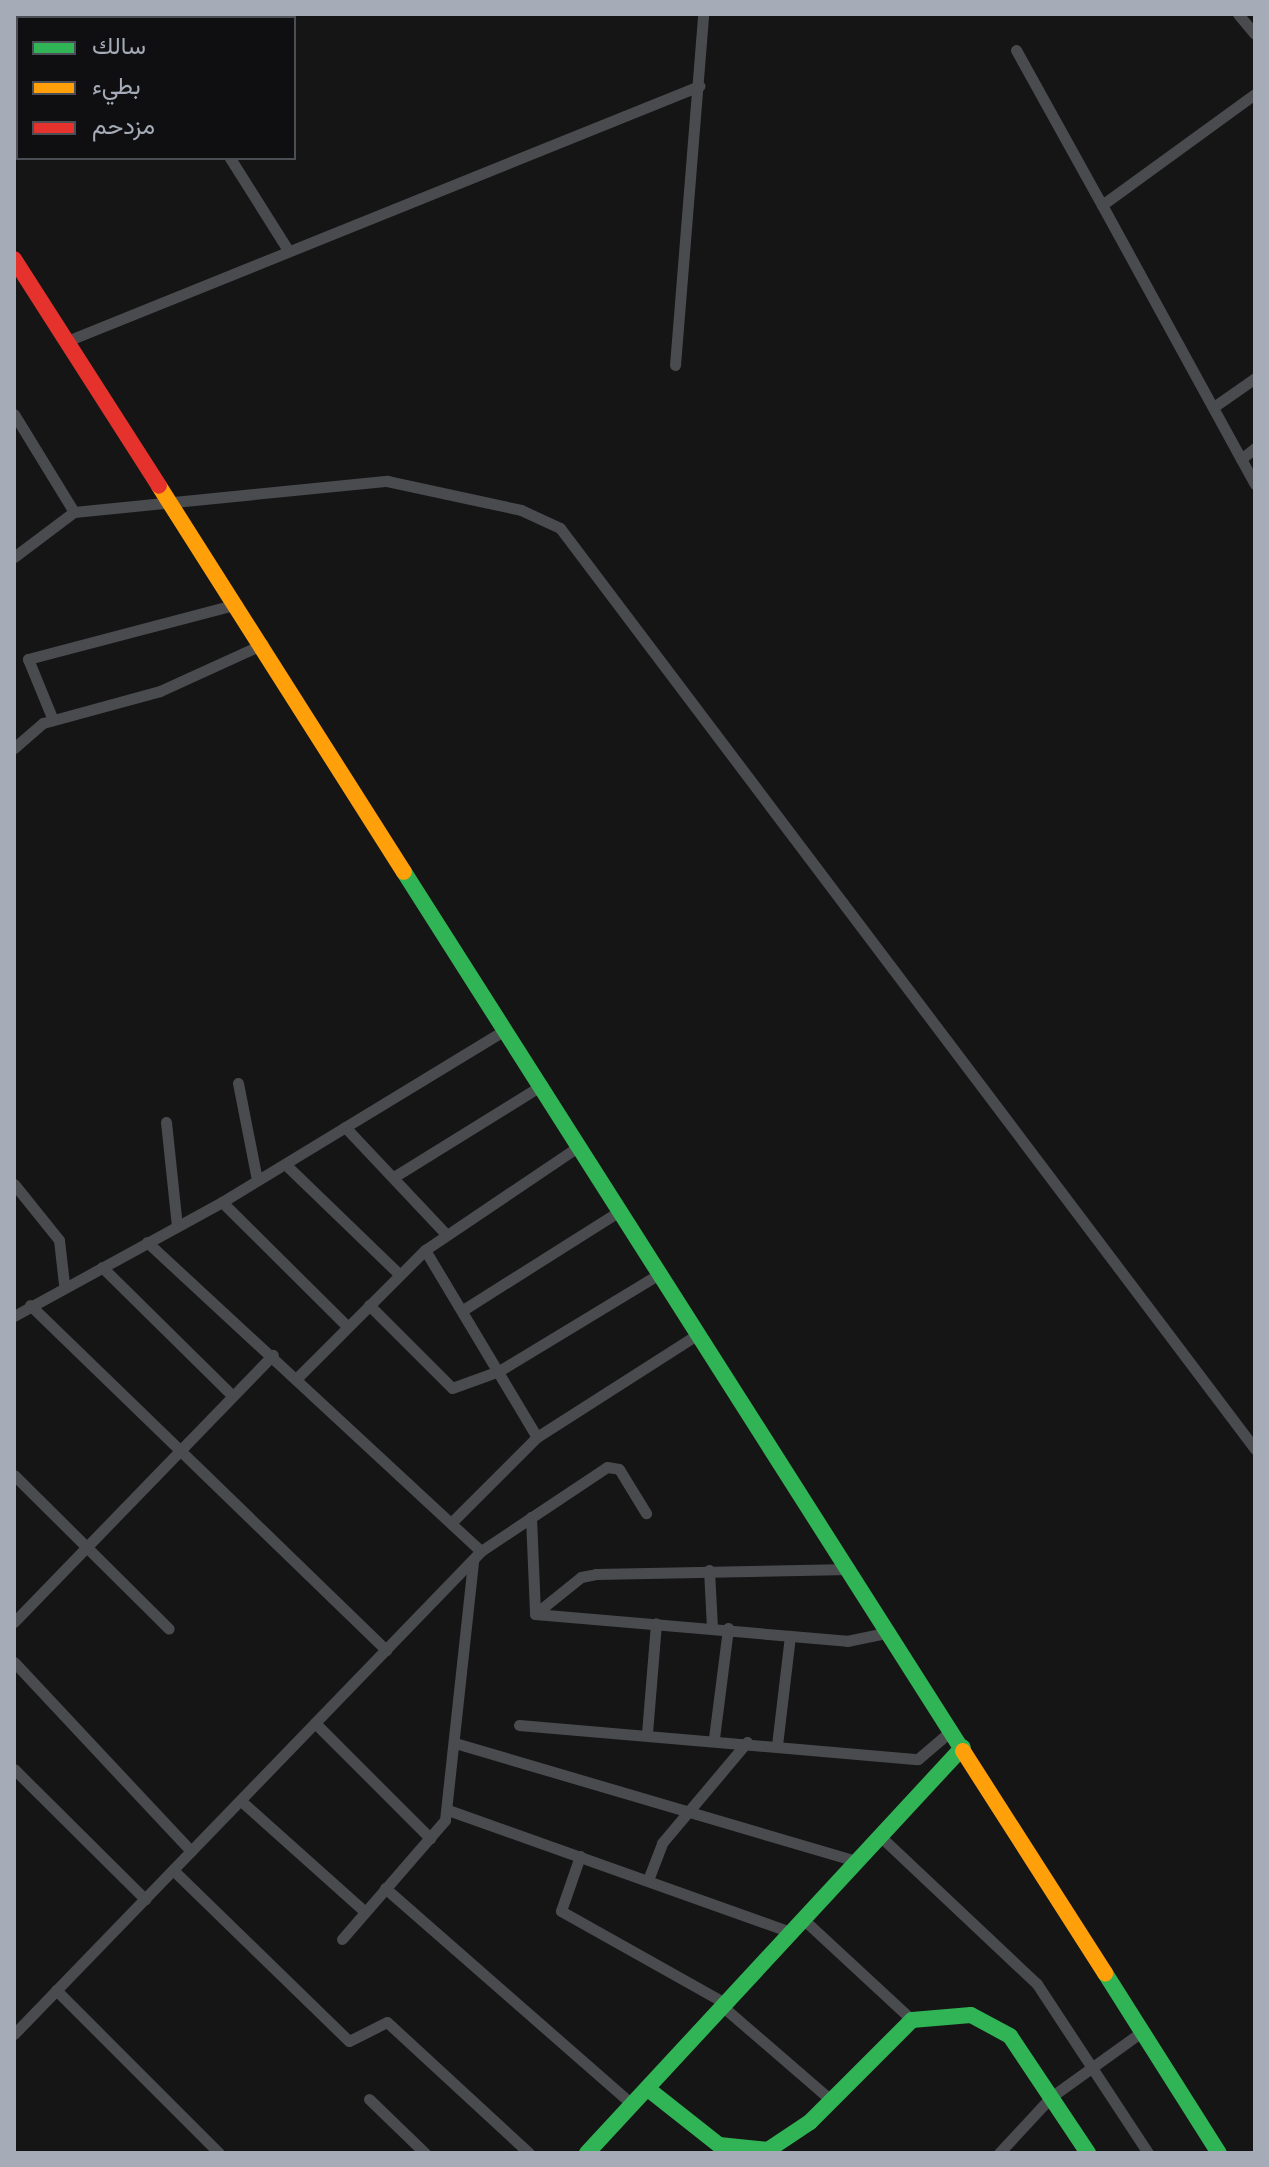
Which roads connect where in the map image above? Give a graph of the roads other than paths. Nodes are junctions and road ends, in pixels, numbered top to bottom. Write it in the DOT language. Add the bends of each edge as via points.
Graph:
graph roads {
  1 [pos="703,14"];
  2 [pos="1238,14"];
  3 [pos="1255,34"];
  4 [pos="1016,50"];
  5 [pos="699,86"];
  6 [pos="1255,94"];
  7 [pos="231,160"];
  8 [pos="1102,205"];
  9 [pos="288,250"];
  10 [pos="14,259"];
  11 [pos="67,341"];
  12 [pos="675,365"];
  13 [pos="1255,378"];
  14 [pos="1215,406"];
  15 [pos="14,414"];
  16 [pos="1255,448"];
  17 [pos="1241,459"];
  18 [pos="1255,484"];
  19 [pos="169,504"];
  20 [pos="74,512"];
  21 [pos="17,550"];
  22 [pos="239,604"];
  23 [pos="263,644"];
  24 [pos="53,720"];
  25 [pos="14,748"];
  26 [pos="505,1030"];
  27 [pos="238,1083"];
  28 [pos="542,1085"];
  29 [pos="166,1122"];
  30 [pos="345,1127"];
  31 [pos="579,1146"];
  32 [pos="285,1164"];
  33 [pos="397,1175"];
  34 [pos="257,1180"];
  35 [pos="14,1184"];
  36 [pos="222,1202"];
  37 [pos="621,1210"];
  38 [pos="177,1226"];
  39 [pos="445,1233"];
  40 [pos="147,1242"];
  41 [pos="425,1250"];
  42 [pos="102,1267"];
  43 [pos="661,1273"];
  44 [pos="399,1274"];
  45 [pos="64,1284"];
  46 [pos="30,1305"];
  47 [pos="369,1305"];
  48 [pos="463,1310"];
  49 [pos="14,1316"];
  50 [pos="347,1326"];
  51 [pos="698,1334"];
  52 [pos="273,1355"];
  53 [pos="499,1371"];
  54 [pos="297,1378"];
  55 [pos="232,1395"];
  56 [pos="537,1437"];
  57 [pos="1255,1449"];
  58 [pos="178,1450"];
  59 [pos="14,1475"];
  60 [pos="646,1513"];
  61 [pos="531,1517"];
  62 [pos="452,1522"];
  63 [pos="86,1545"];
  64 [pos="477,1556"];
  65 [pos="850,1569"];
  66 [pos="709,1570"];
  67 [pos="535,1614"];
  68 [pos="14,1622"];
  69 [pos="656,1623"];
  70 [pos="712,1627"];
  71 [pos="728,1628"];
  72 [pos="169,1629"];
  73 [pos="890,1632"];
  74 [pos="790,1636"];
  75 [pos="386,1650"];
  76 [pos="14,1662"];
  77 [pos="315,1723"];
  78 [pos="519,1725"];
  79 [pos="952,1730"];
  80 [pos="647,1733"];
  81 [pos="714,1738"];
  82 [pos="747,1742"];
  83 [pos="455,1743"];
  84 [pos="777,1745"];
  85 [pos="963,1747"];
  86 [pos="14,1769"];
  87 [pos="241,1801"];
  88 [pos="448,1810"];
  89 [pos="690,1810"];
  90 [pos="881,1837"];
  91 [pos="430,1838"];
  92 [pos="191,1851"];
  93 [pos="580,1856"];
  94 [pos="857,1861"];
  95 [pos="173,1870"];
  96 [pos="648,1880"];
  97 [pos="385,1888"];
  98 [pos="145,1899"];
  99 [pos="365,1912"];
  100 [pos="803,1919"];
  101 [pos="791,1932"];
  102 [pos="342,1939"];
  103 [pos="56,1990"];
  104 [pos="724,2005"];
  105 [pos="912,2020"];
  106 [pos="1143,2031"];
  107 [pos="14,2034"];
  108 [pos="1094,2065"];
  109 [pos="648,2089"];
  110 [pos="1051,2097"];
  111 [pos="369,2099"];
  112 [pos="831,2100"];
  113 [pos="631,2103"];
  114 [pos="1214,2151"];
  115 [pos="767,2152"];
  116 [pos="219,2153"];
  117 [pos="425,2153"];
  118 [pos="529,2153"];
  119 [pos="587,2153"];
  120 [pos="999,2153"];
  121 [pos="1088,2153"];
  122 [pos="1148,2153"];
  1 -- 5 [label="street"];
  2 -- 3 [label="street"];
  4 -- 8 [label="street"];
  5 -- 9 [label="street"];
  5 -- 12 [label="street"];
  6 -- 8 [label="street"];
  7 -- 9 [label="street"];
  8 -- 14 [label="street"];
  9 -- 11 [label="street"];
  10 -- 11 [label="street"];
  11 -- 19 [label="street"];
  13 -- 14 [label="street"];
  14 -- 17 [label="street"];
  15 -- 20 [label="street"];
  16 -- 17 [label="street"];
  17 -- 18 [label="street"];
  19 -- 20 [label="street"];
  19 -- 22 [label="street"];
  19 -- 57 [label="street" via="387,481 521,510 560,528"];
  20 -- 21 [label="street"];
  22 -- 23 [label="street"];
  22 -- 24 [label="street" via="28,659"];
  23 -- 24 [label="street" via="160,691"];
  23 -- 26 [label="street"];
  24 -- 25 [label="street"];
  26 -- 28 [label="street"];
  26 -- 30 [label="street"];
  27 -- 34 [label="street"];
  28 -- 31 [label="street"];
  28 -- 33 [label="street"];
  29 -- 38 [label="street"];
  30 -- 32 [label="street"];
  30 -- 33 [label="street"];
  31 -- 37 [label="street"];
  31 -- 39 [label="street"];
  32 -- 34 [label="street"];
  32 -- 44 [label="street"];
  33 -- 39 [label="street"];
  34 -- 36 [label="street"];
  35 -- 45 [label="street" via="59,1240"];
  36 -- 38 [label="street"];
  36 -- 50 [label="street"];
  37 -- 43 [label="street"];
  37 -- 48 [label="street"];
  38 -- 40 [label="street"];
  39 -- 41 [label="street"];
  40 -- 42 [label="street"];
  40 -- 52 [label="street"];
  41 -- 44 [label="street"];
  41 -- 48 [label="street"];
  42 -- 45 [label="street"];
  42 -- 55 [label="street"];
  43 -- 51 [label="street"];
  43 -- 53 [label="street"];
  44 -- 47 [label="street"];
  45 -- 46 [label="street"];
  46 -- 49 [label="street"];
  46 -- 58 [label="street"];
  47 -- 50 [label="street"];
  47 -- 53 [label="street" via="444,1385 460,1387"];
  48 -- 53 [label="street"];
  50 -- 54 [label="street"];
  51 -- 56 [label="street"];
  51 -- 65 [label="street"];
  52 -- 54 [label="street"];
  52 -- 55 [label="street"];
  53 -- 56 [label="street"];
  54 -- 62 [label="street"];
  55 -- 58 [label="street"];
  56 -- 62 [label="street"];
  58 -- 63 [label="street"];
  58 -- 75 [label="street"];
  59 -- 63 [label="street"];
  60 -- 61 [label="street" via="613,1466"];
  61 -- 64 [label="street"];
  61 -- 67 [label="street"];
  62 -- 64 [label="street"];
  63 -- 68 [label="street"];
  63 -- 72 [label="street"];
  64 -- 75 [label="street"];
  64 -- 83 [label="street"];
  65 -- 66 [label="street"];
  65 -- 73 [label="street"];
  66 -- 67 [label="street" via="581,1577"];
  66 -- 70 [label="street"];
  67 -- 69 [label="street"];
  69 -- 70 [label="street"];
  69 -- 80 [label="street"];
  70 -- 71 [label="street"];
  71 -- 74 [label="street"];
  71 -- 81 [label="street"];
  73 -- 74 [label="street" via="847,1641"];
  73 -- 79 [label="street"];
  74 -- 84 [label="street"];
  75 -- 77 [label="street"];
  76 -- 92 [label="street"];
  77 -- 87 [label="street"];
  77 -- 91 [label="street"];
  78 -- 80 [label="street"];
  79 -- 84 [label="street" via="918,1759"];
  79 -- 85 [label="street"];
  80 -- 81 [label="street"];
  81 -- 82 [label="street"];
  82 -- 84 [label="street"];
  82 -- 89 [label="street"];
  83 -- 88 [label="street"];
  83 -- 89 [label="street"];
  85 -- 90 [label="street"];
  85 -- 106 [label="street"];
  86 -- 98 [label="street"];
  87 -- 92 [label="street"];
  87 -- 99 [label="street"];
  88 -- 91 [label="street"];
  88 -- 93 [label="street"];
  89 -- 94 [label="street"];
  89 -- 96 [label="street" via="662,1843"];
  90 -- 94 [label="street"];
  90 -- 108 [label="street" via="1037,1984"];
  91 -- 97 [label="street"];
  92 -- 95 [label="street"];
  93 -- 96 [label="street"];
  93 -- 104 [label="street" via="561,1911"];
  94 -- 100 [label="street"];
  95 -- 98 [label="street"];
  95 -- 118 [label="street" via="349,2041 387,2022"];
  96 -- 101 [label="street"];
  97 -- 99 [label="street"];
  97 -- 113 [label="street"];
  98 -- 103 [label="street"];
  99 -- 102 [label="street"];
  100 -- 101 [label="street"];
  100 -- 105 [label="street"];
  101 -- 104 [label="street"];
  103 -- 107 [label="street"];
  103 -- 116 [label="street"];
  104 -- 109 [label="street"];
  104 -- 112 [label="street"];
  105 -- 110 [label="street" via="944,2014 990,2022 1010,2036"];
  105 -- 112 [label="street"];
  106 -- 108 [label="street"];
  106 -- 114 [label="street"];
  108 -- 110 [label="street"];
  108 -- 122 [label="street"];
  109 -- 113 [label="street"];
  109 -- 115 [label="street" via="719,2145"];
  110 -- 120 [label="street"];
  110 -- 121 [label="street"];
  111 -- 117 [label="street"];
  112 -- 115 [label="street"];
  113 -- 119 [label="street"];
}
